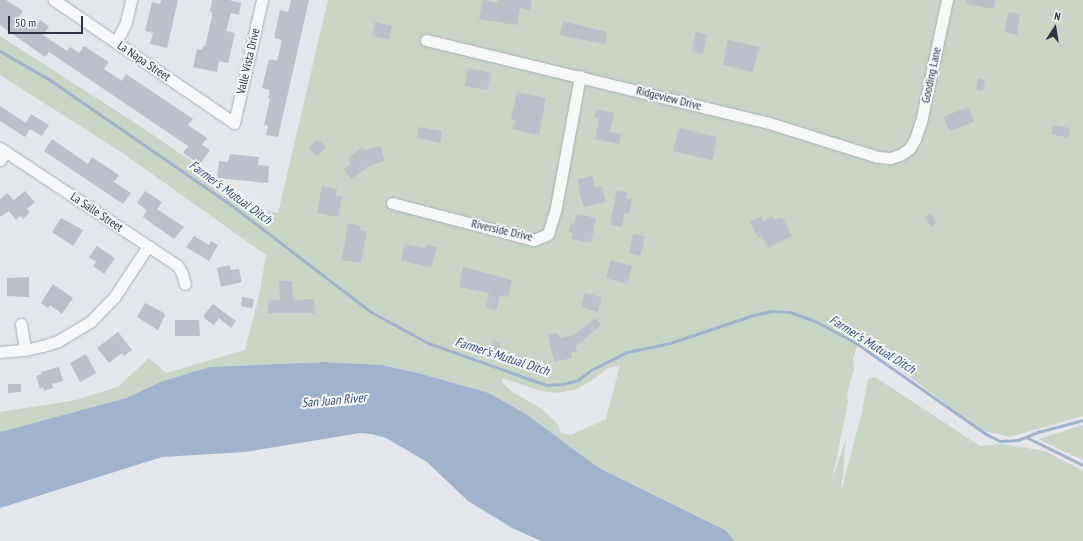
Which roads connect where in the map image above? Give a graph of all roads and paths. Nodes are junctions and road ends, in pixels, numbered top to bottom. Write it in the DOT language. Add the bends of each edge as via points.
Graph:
graph roads {
  1 [pos="54,0"];
  2 [pos="131,0"];
  3 [pos="262,0"];
  4 [pos="947,0"];
  5 [pos="426,40"];
  6 [pos="116,42"];
  7 [pos="580,76"];
  8 [pos="234,123"];
  9 [pos="909,149"];
  10 [pos="2,153"];
  11 [pos="392,203"];
  12 [pos="148,246"];
  13 [pos="186,284"];
  14 [pos="21,324"];
  15 [pos="25,350"];
  16 [pos="0,352"];
  1 -- 6 [label="street, La Napa Street"];
  2 -- 6 [label="street" via="126,22"];
  3 -- 8 [label="street, Valle Vista Drive"];
  4 -- 9 [label="street, Gooding Lane" via="921,122"];
  5 -- 7 [label="street, Ridgeview Drive"];
  6 -- 8 [label="street, La Napa Street"];
  7 -- 9 [label="street, Ridgeview Drive" via="766,122 878,157 890,158"];
  7 -- 11 [label="street, Riverside Drive" via="556,208 548,234 534,240"];
  10 -- 12 [label="street, La Salle Street"];
  12 -- 13 [label="street, La Salle Street" via="177,265"];
  12 -- 15 [label="street" via="115,296 91,321 58,341"];
  14 -- 15 [label="street"];
  15 -- 16 [label="street"];
}
